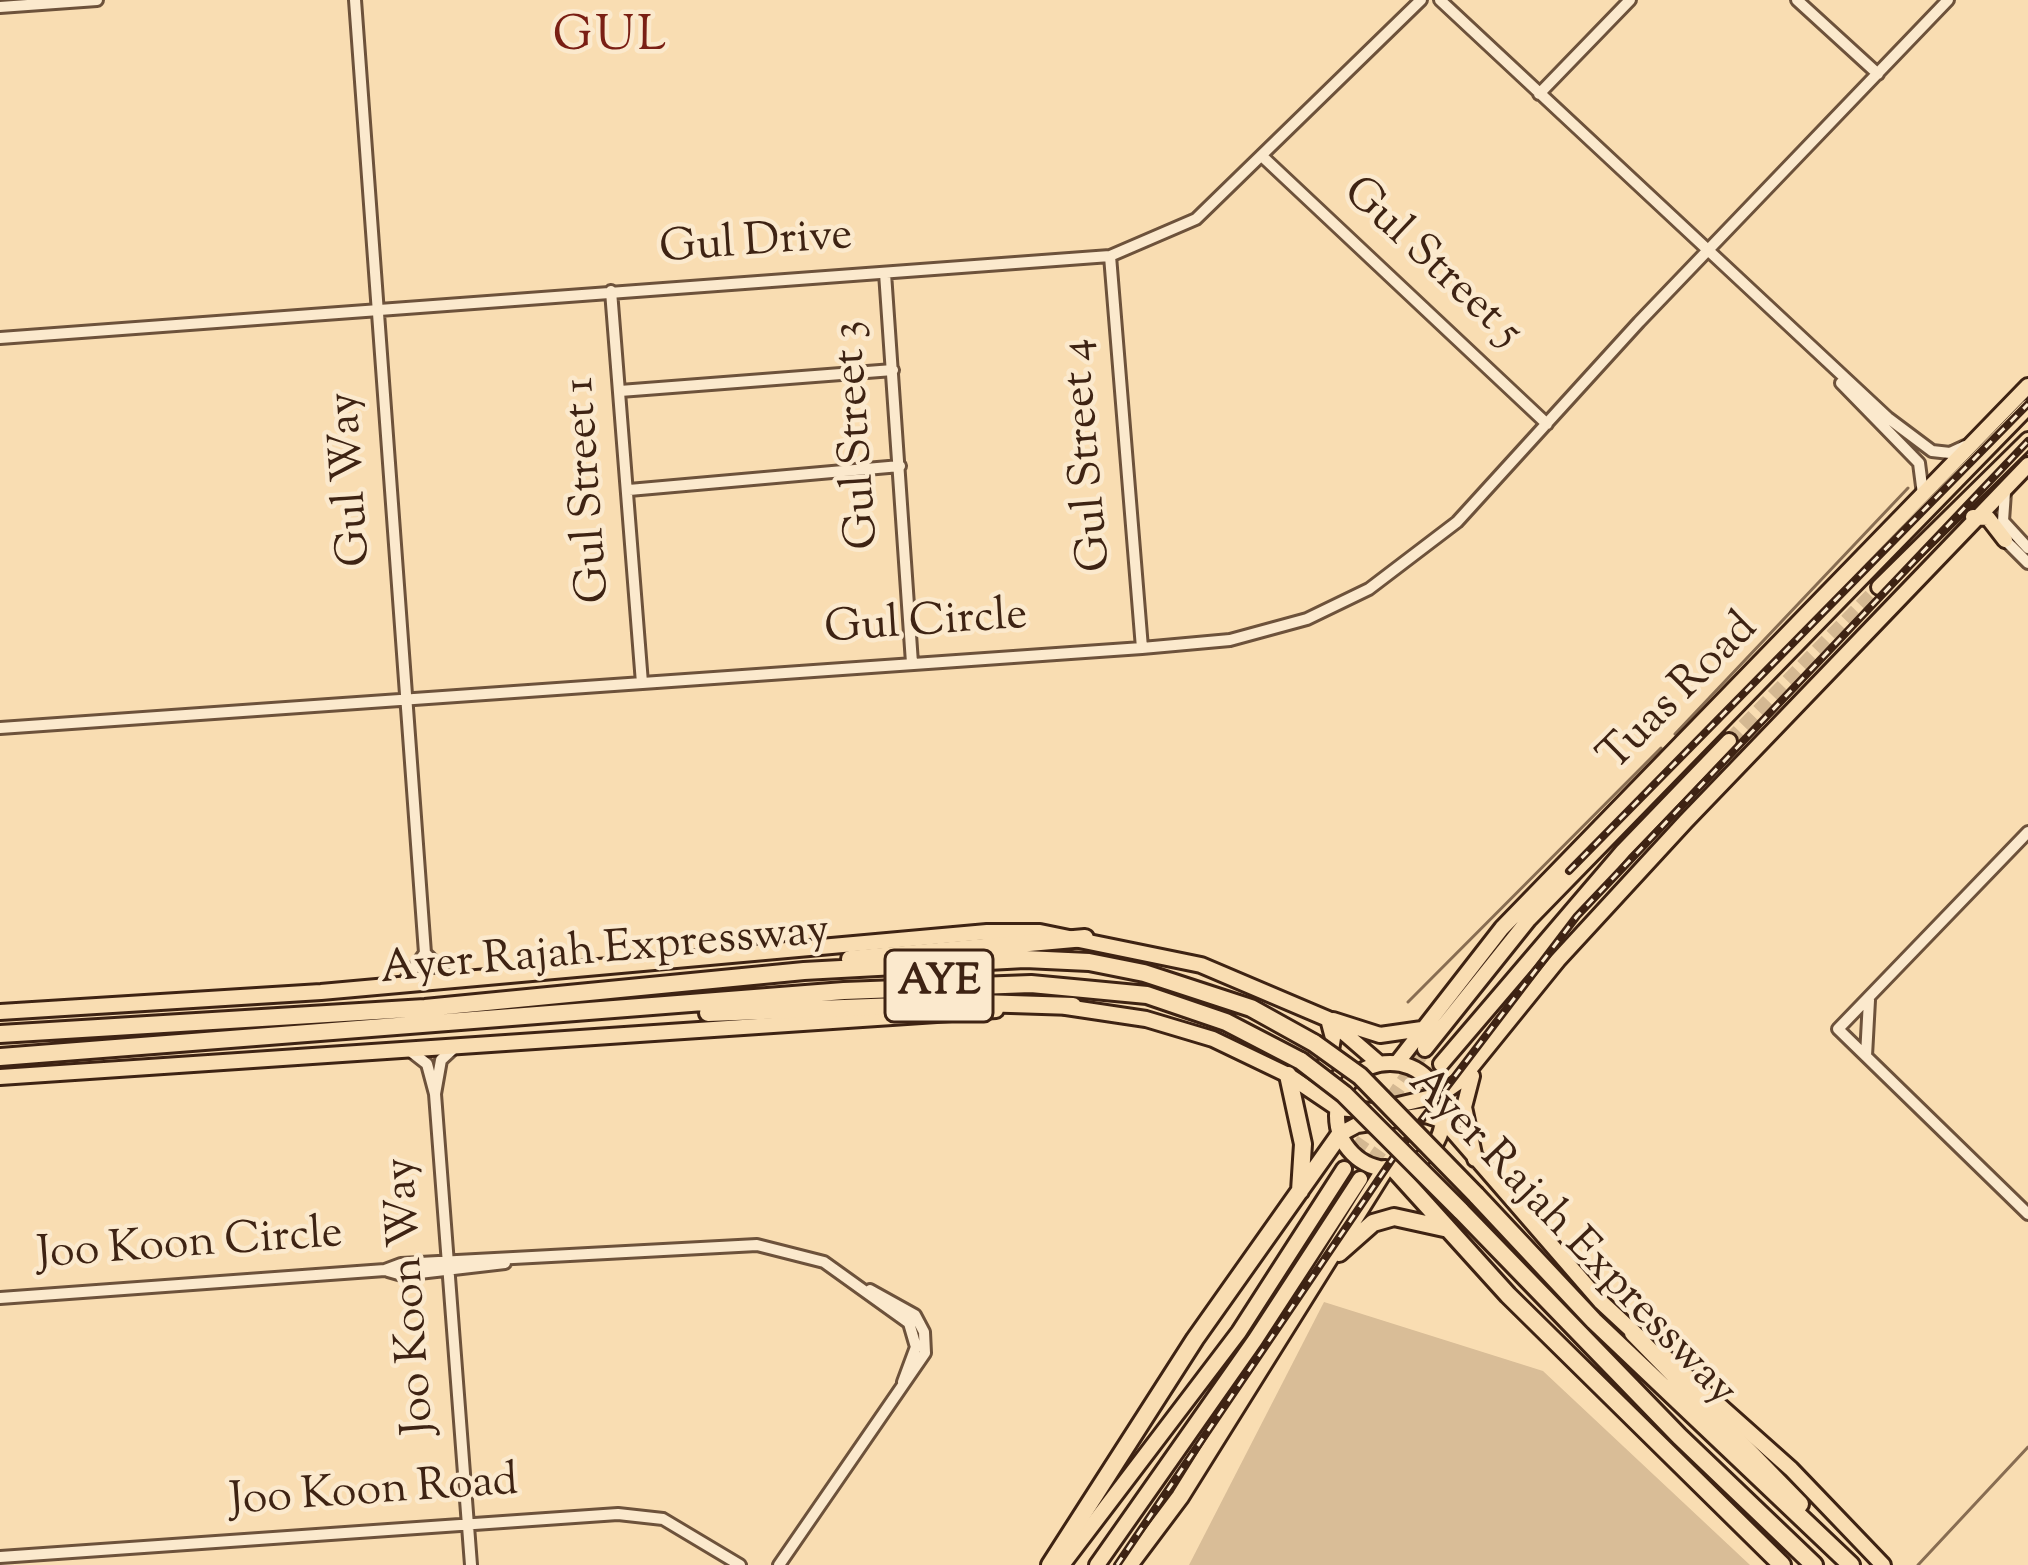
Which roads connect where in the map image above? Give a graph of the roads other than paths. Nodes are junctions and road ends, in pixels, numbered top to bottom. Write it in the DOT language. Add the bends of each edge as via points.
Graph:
graph roads {
  1 [pos="97,0"];
  2 [pos="356,0"];
  3 [pos="1421,0"];
  4 [pos="1440,0"];
  5 [pos="1630,0"];
  6 [pos="1797,0"];
  7 [pos="1948,0"];
  8 [pos="0,7"];
  9 [pos="1879,74"];
  10 [pos="1539,94"];
  11 [pos="1264,158"];
  12 [pos="1708,252"];
  13 [pos="1110,256"];
  14 [pos="885,273"];
  15 [pos="611,291"];
  16 [pos="379,310"];
  17 [pos="0,338"];
  18 [pos="1831,368"];
  19 [pos="893,370"];
  20 [pos="2028,386"];
  21 [pos="620,391"];
  22 [pos="2028,407"];
  23 [pos="1547,424"];
  24 [pos="1982,434"];
  25 [pos="2028,440"];
  26 [pos="2028,465"];
  27 [pos="900,466"];
  28 [pos="2010,483"];
  29 [pos="629,490"];
  30 [pos="1919,502"];
  31 [pos="1977,516"];
  32 [pos="1955,539"];
  33 [pos="2005,540"];
  34 [pos="1918,548"];
  35 [pos="2028,548"];
  36 [pos="2028,563"];
  37 [pos="1879,586"];
  38 [pos="1142,648"];
  39 [pos="912,663"];
  40 [pos="641,683"];
  41 [pos="406,699"];
  42 [pos="0,728"];
  43 [pos="1729,742"];
  44 [pos="2028,832"];
  45 [pos="1085,938"];
  46 [pos="425,953"];
  47 [pos="804,971"];
  48 [pos="459,981"];
  49 [pos="397,986"];
  50 [pos="1870,998"];
  51 [pos="1073,1006"];
  52 [pos="0,1012"];
  53 [pos="563,1015"];
  54 [pos="1328,1018"];
  55 [pos="1423,1028"];
  56 [pos="0,1034"];
  57 [pos="1492,1040"];
  58 [pos="462,1043"];
  59 [pos="400,1048"];
  60 [pos="1425,1049"];
  61 [pos="1866,1056"];
  62 [pos="0,1057"];
  63 [pos="1389,1063"];
  64 [pos="1441,1064"];
  65 [pos="1294,1068"];
  66 [pos="0,1077"];
  67 [pos="435,1094"];
  68 [pos="1440,1095"];
  69 [pos="1337,1108"];
  70 [pos="1444,1121"];
  71 [pos="1340,1134"];
  72 [pos="1477,1163"];
  73 [pos="1344,1169"];
  74 [pos="1389,1169"];
  75 [pos="1360,1179"];
  76 [pos="1299,1197"];
  77 [pos="2028,1214"];
  78 [pos="1448,1230"];
  79 [pos="1329,1261"];
  80 [pos="447,1266"];
  81 [pos="0,1298"];
  82 [pos="1633,1333"];
  83 [pos="467,1524"];
  84 [pos="0,1557"];
  85 [pos="471,1565"];
  86 [pos="740,1565"];
  87 [pos="779,1565"];
  88 [pos="1050,1565"];
  89 [pos="1063,1565"];
  90 [pos="1096,1565"];
  91 [pos="1129,1565"];
  92 [pos="1782,1565"];
  93 [pos="1814,1565"];
  94 [pos="1853,1565"];
  95 [pos="1883,1565"];
  1 -- 8 [label="street"];
  2 -- 16 [label="street, Gul Way"];
  3 -- 11 [label="street, Gul Drive"];
  4 -- 10 [label="street"];
  5 -- 10 [label="street"];
  6 -- 9 [label="street"];
  7 -- 9 [label="street, Gul Circle"];
  9 -- 12 [label="street, Gul Circle"];
  10 -- 12 [label="street"];
  11 -- 13 [label="street, Gul Drive" via="1196,219"];
  11 -- 23 [label="street, Gul Street 5"];
  12 -- 18 [label="street"];
  12 -- 23 [label="street, Gul Circle"];
  13 -- 14 [label="street, Gul Drive"];
  13 -- 38 [label="street, Gul Street 4"];
  14 -- 15 [label="street, Gul Drive"];
  14 -- 19 [label="street, Gul Street 3"];
  15 -- 16 [label="street, Gul Drive"];
  15 -- 21 [label="street, Gul Street 1"];
  16 -- 17 [label="street, Gul Drive"];
  16 -- 41 [label="street, Gul Way"];
  18 -- 24 [label="street" via="1926,448 1955,452"];
  18 -- 30 [label="street" via="1921,467"];
  19 -- 21 [label="street"];
  19 -- 27 [label="street, Gul Street 3"];
  20 -- 24 [label="main road, Tuas Road"];
  21 -- 29 [label="street, Gul Street 1"];
  22 -- 60 [label="main road, Tuas Road" via="1529,919"];
  23 -- 38 [label="street, Gul Circle" via="1434,543 1354,597 1271,630"];
  24 -- 30 [label="main road, Tuas Road"];
  25 -- 34 [label="main road"];
  26 -- 28 [label="main road, Tuas Road"];
  27 -- 29 [label="street"];
  27 -- 39 [label="street, Gul Street 3"];
  28 -- 31 [label="main road, Tuas Road"];
  28 -- 35 [label="street" via="2000,514"];
  29 -- 40 [label="street, Gul Street 1"];
  30 -- 55 [label="main road, Tuas Road" via="1554,872"];
  31 -- 32 [label="main road, Tuas Road"];
  31 -- 33 [label="main road"];
  31 -- 34 [label="main road"];
  32 -- 33 [label="main road" via="1983,529"];
  32 -- 57 [label="main road, Tuas Road" via="1685,821"];
  33 -- 36 [label="street"];
  34 -- 37 [label="main road"];
  38 -- 39 [label="street, Gul Circle"];
  39 -- 40 [label="street, Gul Circle"];
  40 -- 41 [label="street, Gul Circle"];
  41 -- 42 [label="street, Gul Circle"];
  41 -- 46 [label="street, Gul Way"];
  43 -- 64 [label="main road, Tuas Road" via="1608,868"];
  44 -- 50 [label="street"];
  45 -- 47 [label="highway" via="846,959"];
  45 -- 48 [label="main road" via="987,932"];
  45 -- 54 [label="main road" via="1201,965"];
  46 -- 48 [label="street"];
  46 -- 49 [label="street"];
  47 -- 56 [label="highway, Ayer Rajah Expressway / AYE" via="425,1008"];
  47 -- 94 [label="highway, Ayer Rajah Expressway / AYE, bridge" via="1088,962 1251,1008 1314,1043 1360,1076 1626,1353"];
  48 -- 49 [label="main road"];
  49 -- 52 [label="main road"];
  50 -- 61 [label="street"];
  50 -- 61 [label="street" via="1838,1029"];
  51 -- 53 [label="highway"];
  51 -- 58 [label="main road"];
  51 -- 65 [label="main road" via="1168,1024"];
  53 -- 62 [label="highway, Ayer Rajah Expressway / AYE"];
  53 -- 65 [label="highway, Ayer Rajah Expressway / AYE" via="937,986 1104,988 1204,1014"];
  54 -- 55 [label="main road" via="1380,1035"];
  54 -- 63 [label="main road"];
  54 -- 65 [label="main road" via="1328,1063 1306,1074"];
  55 -- 63 [label="main road, Tuas Road"];
  57 -- 68 [label="main road, Tuas Road"];
  57 -- 72 [label="main road" via="1466,1089"];
  58 -- 59 [label="main road"];
  58 -- 67 [label="street, Joo Koon Way" via="441,1060"];
  59 -- 66 [label="main road"];
  59 -- 67 [label="street, Joo Koon Way" via="422,1056"];
  61 -- 77 [label="street"];
  63 -- 68 [label="main road" via="1418,1070"];
  63 -- 69 [label="main road, Tuas Road" via="1353,1077"];
  65 -- 69 [label="main road"];
  65 -- 76 [label="highway" via="1305,1167"];
  65 -- 93 [label="highway, Ayer Rajah Expressway / AYE, bridge" via="1344,1094"];
  67 -- 80 [label="street, Joo Koon Way"];
  68 -- 69 [label="main road" via="1372,1111"];
  68 -- 70 [label="main road"];
  69 -- 71 [label="main road"];
  70 -- 71 [label="main road" via="1426,1115"];
  70 -- 72 [label="main road"];
  70 -- 74 [label="main road" via="1428,1154"];
  71 -- 74 [label="main road" via="1357,1158"];
  71 -- 76 [label="highway"];
  72 -- 82 [label="main road"];
  73 -- 89 [label="main road" via="1239,1332"];
  74 -- 78 [label="highway"];
  74 -- 79 [label="highway"];
  75 -- 90 [label="main road"];
  76 -- 88 [label="highway" via="1195,1339"];
  78 -- 79 [label="highway" via="1394,1217 1372,1223"];
  78 -- 92 [label="highway"];
  79 -- 91 [label="highway"];
  80 -- 81 [label="street, Joo Koon Circle"];
  80 -- 83 [label="street, Joo Koon Way"];
  80 -- 87 [label="street, Joo Koon Circle" via="757,1245 824,1262 921,1323 925,1352"];
  82 -- 94 [label="highway"];
  82 -- 95 [label="main road" via="1700,1384"];
  83 -- 84 [label="street, Joo Koon Road"];
  83 -- 85 [label="street, Joo Koon Way"];
  83 -- 86 [label="street, Joo Koon Road" via="643,1514 679,1526"];
}
